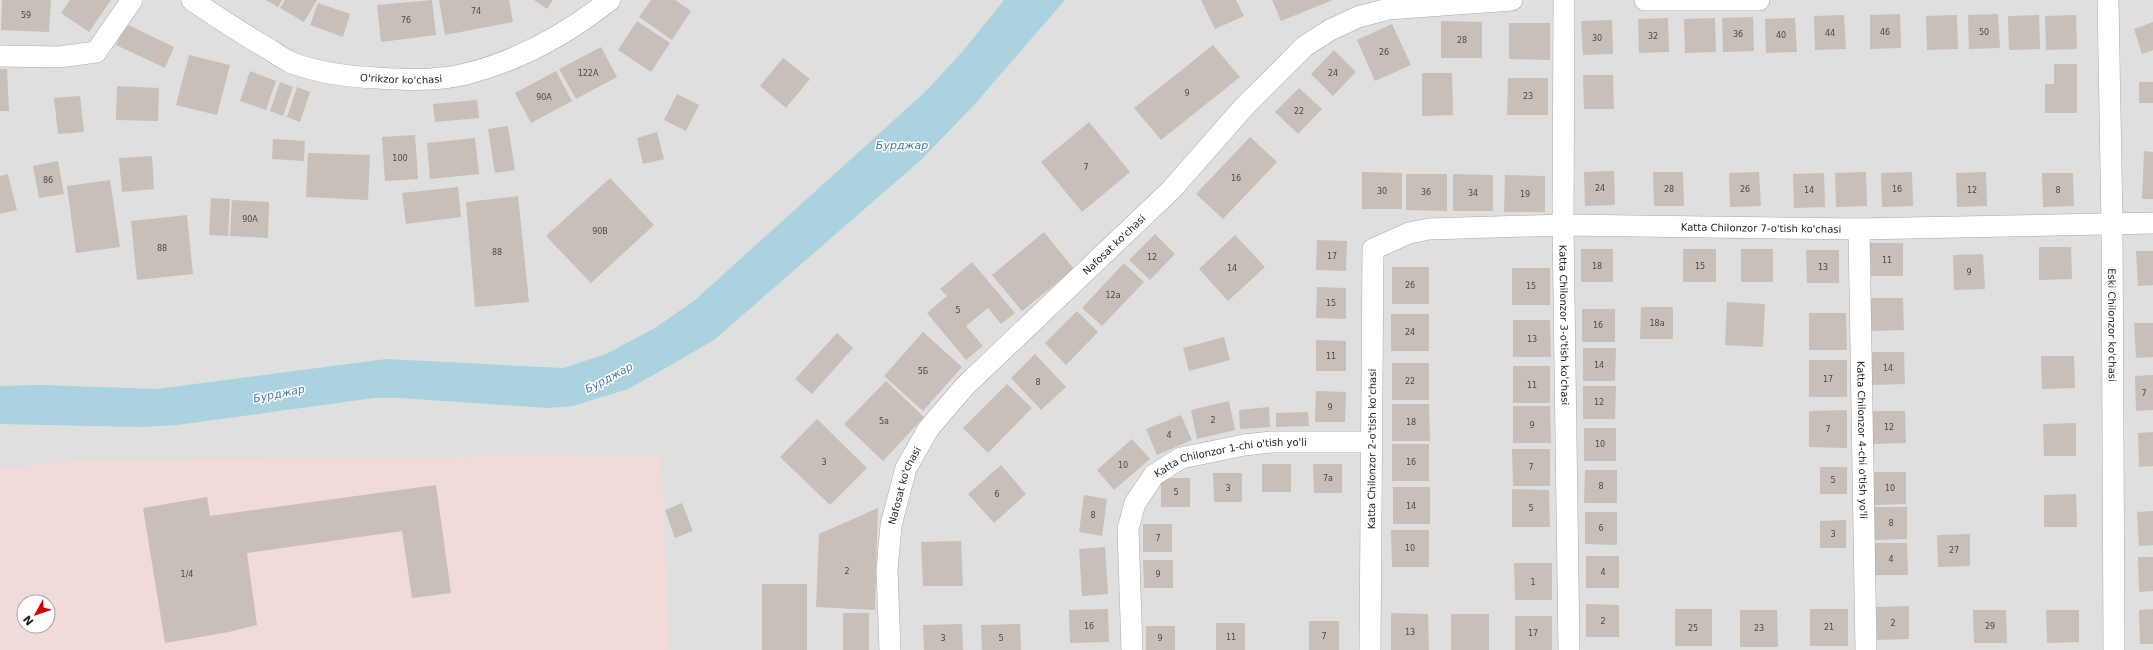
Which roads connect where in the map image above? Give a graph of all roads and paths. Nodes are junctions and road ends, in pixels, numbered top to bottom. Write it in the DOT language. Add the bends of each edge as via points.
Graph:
graph roads {
  1 [pos="132,0"];
  2 [pos="192,0"];
  3 [pos="610,0"];
  4 [pos="1512,0"];
  5 [pos="1564,0"];
  6 [pos="1645,0"];
  7 [pos="1759,0"];
  8 [pos="2108,0"];
  9 [pos="0,56"];
  10 [pos="2153,223"];
  11 [pos="2112,224"];
  12 [pos="1563,225"];
  13 [pos="1859,229"];
  14 [pos="1374,249"];
  15 [pos="1371,442"];
  16 [pos="890,650"];
  17 [pos="1132,650"];
  18 [pos="1370,650"];
  19 [pos="1569,650"];
  20 [pos="1866,650"];
  21 [pos="2114,650"];
  1 -- 9 [label="street" via="96,52 59,57"];
  2 -- 3 [label="street, O'rikzor ko'chasi" via="291,62 333,74 399,79 444,78 507,60 566,30"];
  4 -- 16 [label="street, Nafosat ko'chasi" via="1388,9 1358,17 1330,30 1305,46 1243,108 1171,190 965,386 929,428 906,468 891,525 888,570"];
  5 -- 12 [label="street, Katta Chilonzor 3-o'tish ko'chasi"];
  6 -- 7 [label="street"];
  8 -- 11 [label="street, Eski Chilonzor ko'chasi"];
  10 -- 11 [label="street, Katta Chilonzor 7-o'tish ko'chasi"];
  11 -- 13 [label="street, Katta Chilonzor 7-o'tish ko'chasi"];
  11 -- 21 [label="street, Eski Chilonzor ko'chasi"];
  12 -- 13 [label="street, Katta Chilonzor 7-o'tish ko'chasi"];
  12 -- 14 [label="street, Katta Chilonzor 7-o'tish ko'chasi" via="1429,229 1409,233"];
  12 -- 19 [label="street, Katta Chilonzor 3-o'tish ko'chasi"];
  13 -- 20 [label="street, Katta Chilonzor 4-chi o'tish yo'li"];
  14 -- 15 [label="street, Katta Chilonzor 2-o'tish ko'chasi"];
  15 -- 17 [label="street, Katta Chilonzor 1-chi o'tish yo'li" via="1272,442 1244,445 1181,458 1154,475 1135,503 1128,529"];
  15 -- 18 [label="street, Katta Chilonzor 2-o'tish ko'chasi"];
}
